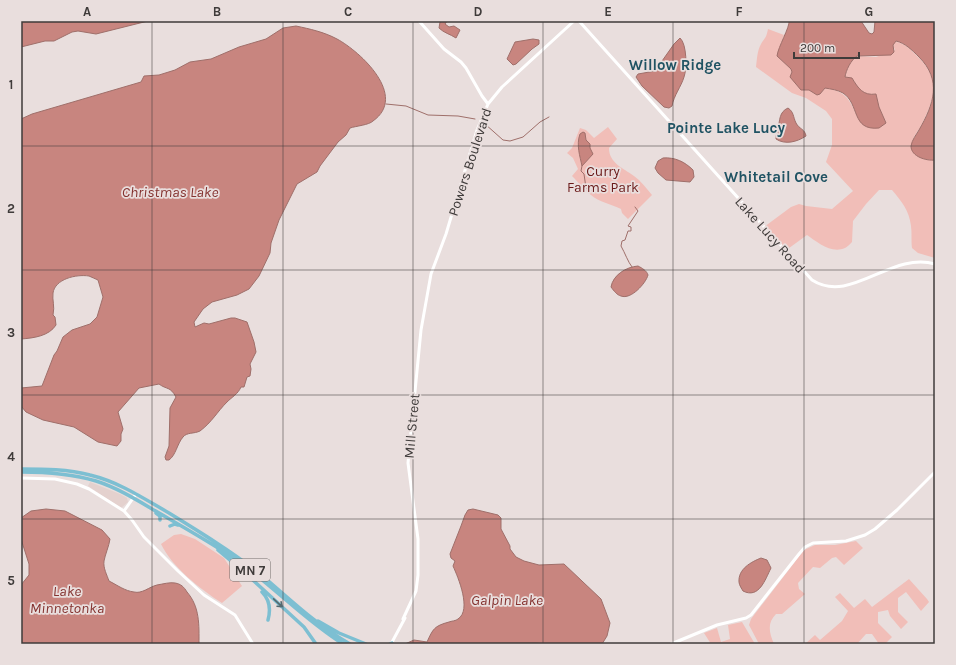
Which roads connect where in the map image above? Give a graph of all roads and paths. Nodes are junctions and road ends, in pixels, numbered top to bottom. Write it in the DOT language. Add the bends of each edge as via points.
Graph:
graph roads {
  1 [pos="419,21"];
  2 [pos="574,21"];
  3 [pos="579,21"];
  4 [pos="488,104"];
  5 [pos="443,242"];
  6 [pos="935,264"];
  7 [pos="21,469"];
  8 [pos="21,472"];
  9 [pos="935,472"];
  10 [pos="21,478"];
  11 [pos="136,494"];
  12 [pos="133,498"];
  13 [pos="149,507"];
  14 [pos="124,510"];
  15 [pos="160,520"];
  16 [pos="180,525"];
  17 [pos="170,526"];
  18 [pos="206,541"];
  19 [pos="244,572"];
  20 [pos="297,606"];
  21 [pos="268,620"];
  22 [pos="252,644"];
  23 [pos="316,644"];
  24 [pos="343,644"];
  25 [pos="350,644"];
  26 [pos="366,644"];
  27 [pos="391,644"];
  28 [pos="671,644"];
  1 -- 4 [label="street" via="444,49 466,68"];
  2 -- 4 [label="street, Powers Boulevard" via="506,82"];
  3 -- 6 [label="street, Lake Lucy Road" via="812,280 826,286 841,287 903,263 918,261"];
  4 -- 5 [label="street, Powers Boulevard" via="477,130"];
  5 -- 27 [label="street, Mill Street" via="431,274 423,313 409,439 408,462 418,539 416,591"];
  7 -- 11 [label="main road, MN 7" via="56,469 88,474"];
  8 -- 12 [label="main road, MN 7" via="56,473 84,478 111,486"];
  9 -- 28 [label="street" via="897,510 860,537 846,541 810,544 776,582 755,611 746,618 717,625"];
  10 -- 14 [label="street" via="55,479 77,484 94,491"];
  11 -- 12 [label="street"];
  11 -- 20 [label="main road, MN 7" via="230,551"];
  12 -- 13 [label="main road, MN 7"];
  12 -- 14 [label="street"];
  13 -- 15 [label="main road"];
  13 -- 16 [label="main road, MN 7"];
  14 -- 22 [label="street" via="144,537 178,571 204,595 234,614"];
  16 -- 17 [label="main road"];
  16 -- 18 [label="main road, MN 7"];
  18 -- 19 [label="main road"];
  18 -- 24 [label="main road, MN 7" via="241,564 309,620"];
  19 -- 21 [label="main road" via="265,594 270,606"];
  19 -- 23 [label="main road, one-way" via="304,627"];
  20 -- 25 [label="main road, MN 7" via="331,633"];
  20 -- 26 [label="main road" via="330,628"];
}
